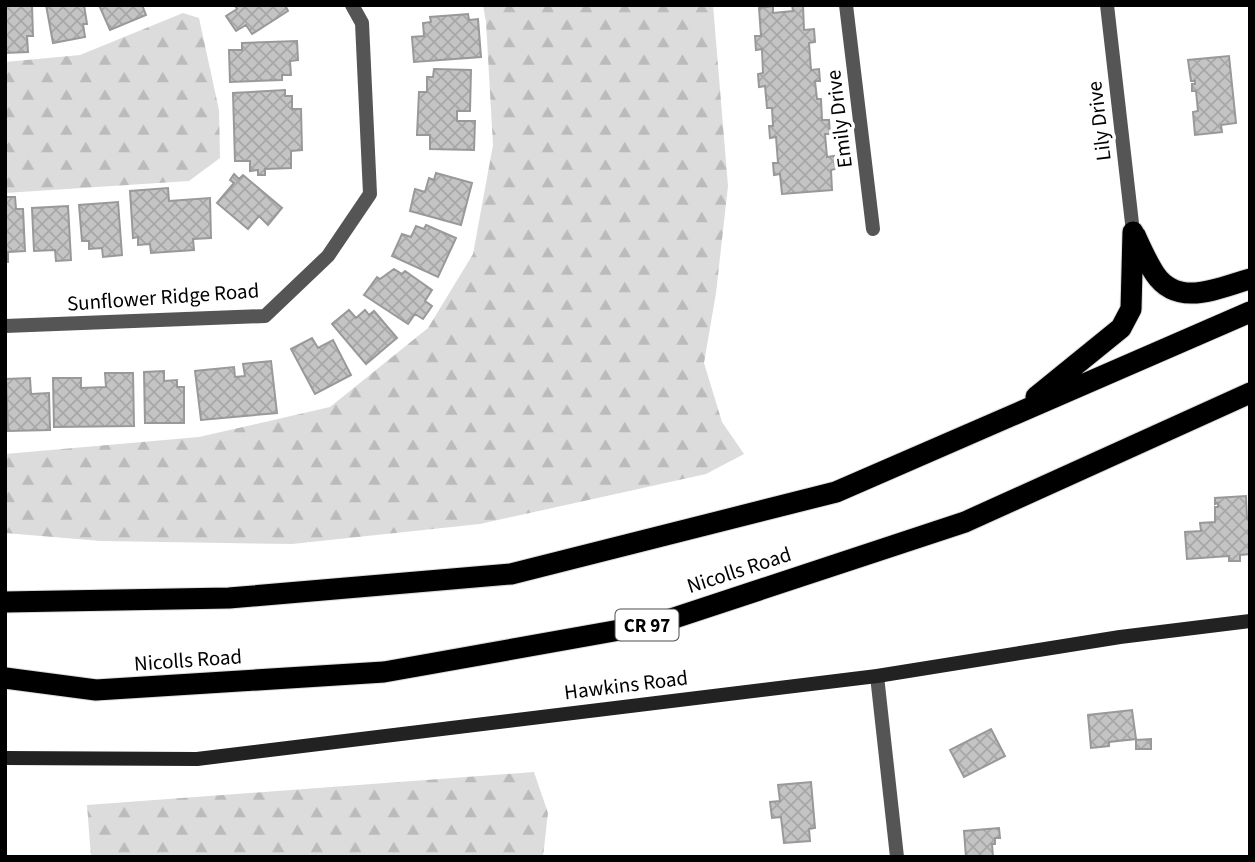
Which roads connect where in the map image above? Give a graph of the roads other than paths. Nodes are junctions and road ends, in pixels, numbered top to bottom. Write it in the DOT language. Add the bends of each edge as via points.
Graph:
graph roads {
  1 [pos="352,5"];
  2 [pos="846,5"];
  3 [pos="1107,5"];
  4 [pos="873,229"];
  5 [pos="1133,232"];
  6 [pos="1250,279"];
  7 [pos="1250,312"];
  8 [pos="5,326"];
  9 [pos="1250,393"];
  10 [pos="1016,414"];
  11 [pos="5,602"];
  12 [pos="1250,621"];
  13 [pos="877,676"];
  14 [pos="5,678"];
  15 [pos="5,758"];
  16 [pos="897,857"];
  1 -- 8 [label="street, Sunflower Ridge Road" via="362,23 370,194 328,256 265,316"];
  2 -- 4 [label="street, Emily Drive"];
  3 -- 5 [label="street, Lily Drive"];
  5 -- 6 [label="highway" via="1155,275 1178,293 1192,295"];
  5 -- 10 [label="highway" via="1131,309 1121,328"];
  7 -- 10 [label="highway"];
  9 -- 14 [label="highway, Nicolls Road / CR 97" via="965,522 659,623 384,672 96,690"];
  10 -- 11 [label="highway" via="836,492 510,575 229,598"];
  12 -- 13 [label="street, Hawkins Road"];
  13 -- 15 [label="street, Hawkins Road" via="197,759"];
  13 -- 16 [label="street"];
}
